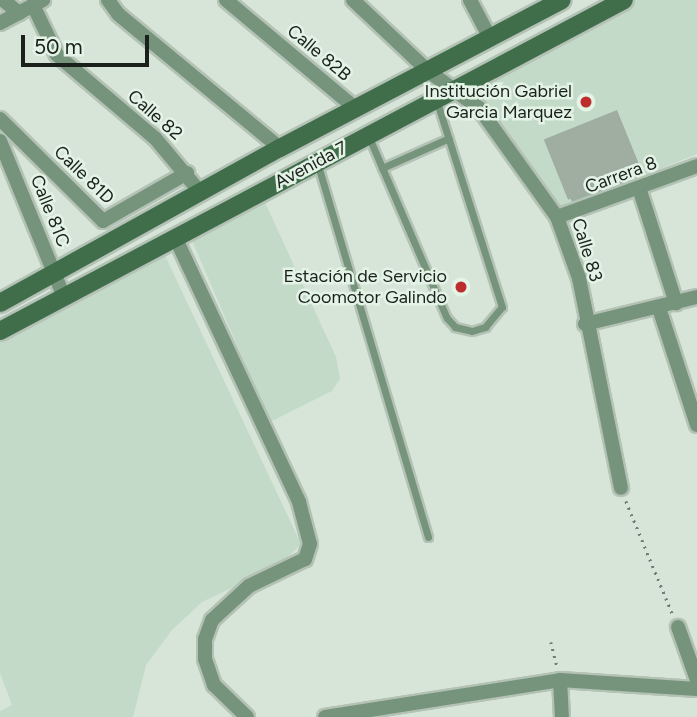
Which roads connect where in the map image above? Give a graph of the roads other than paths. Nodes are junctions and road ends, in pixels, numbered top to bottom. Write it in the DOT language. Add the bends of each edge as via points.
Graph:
graph roads {
  1 [pos="4,0"];
  2 [pos="107,0"];
  3 [pos="226,0"];
  4 [pos="354,0"];
  5 [pos="470,0"];
  6 [pos="562,0"];
  7 [pos="624,0"];
  8 [pos="38,2"];
  9 [pos="19,13"];
  10 [pos="0,23"];
  11 [pos="489,38"];
  12 [pos="428,71"];
  13 [pos="444,94"];
  14 [pos="355,108"];
  15 [pos="0,119"];
  16 [pos="367,135"];
  17 [pos="449,138"];
  18 [pos="0,141"];
  19 [pos="279,148"];
  20 [pos="317,162"];
  21 [pos="697,166"];
  22 [pos="382,168"];
  23 [pos="187,173"];
  24 [pos="640,191"];
  25 [pos="200,192"];
  26 [pos="557,217"];
  27 [pos="175,237"];
  28 [pos="55,274"];
  29 [pos="64,296"];
  30 [pos="697,297"];
  31 [pos="0,303"];
  32 [pos="676,303"];
  33 [pos="659,308"];
  34 [pos="585,324"];
  35 [pos="0,331"];
  36 [pos="697,425"];
  37 [pos="621,488"];
  38 [pos="428,537"];
  39 [pos="678,627"];
  40 [pos="560,680"];
  41 [pos="697,680"];
  42 [pos="697,689"];
  43 [pos="247,717"];
  44 [pos="325,717"];
  45 [pos="562,717"];
  1 -- 9 [label="street"];
  2 -- 19 [label="street"];
  3 -- 14 [label="street, Calle 82B"];
  4 -- 12 [label="street, Calle 83"];
  5 -- 11 [label="street"];
  6 -- 11 [label="main road, Avenida 7"];
  7 -- 13 [label="main road, Avenida 7"];
  8 -- 9 [label="street"];
  8 -- 23 [label="street, Calle 82" via="57,55 155,138"];
  9 -- 10 [label="street"];
  11 -- 12 [label="main road, Avenida 7"];
  12 -- 13 [label="street, Calle 83"];
  12 -- 14 [label="main road, Avenida 7"];
  13 -- 16 [label="main road, Avenida 7"];
  13 -- 17 [label="lane"];
  13 -- 26 [label="street, Calle 83" via="479,108"];
  14 -- 19 [label="main road, Avenida 7"];
  15 -- 23 [label="street, Calle 81D" via="103,221"];
  16 -- 20 [label="main road, Avenida 7"];
  16 -- 22 [label="lane"];
  17 -- 22 [label="lane"];
  17 -- 22 [label="lane" via="502,307 485,327 472,331 455,327 447,318"];
  18 -- 28 [label="street, Calle 81C"];
  19 -- 25 [label="main road, Avenida 7"];
  20 -- 27 [label="main road, Avenida 7"];
  20 -- 38 [label="lane"];
  21 -- 24 [label="street, Carrera 8"];
  23 -- 25 [label="street, Calle 82"];
  24 -- 26 [label="street, Carrera 8"];
  24 -- 32 [label="street"];
  25 -- 28 [label="main road, Avenida 7"];
  26 -- 34 [label="street, Calle 83" via="579,278"];
  27 -- 29 [label="main road, Avenida 7"];
  27 -- 43 [label="street" via="299,502 310,544 306,559 240,594 212,620 205,639 205,659 214,685"];
  28 -- 29 [label="street, Calle 81C"];
  28 -- 31 [label="main road, Avenida 7"];
  29 -- 35 [label="main road, Avenida 7"];
  30 -- 32 [label="street"];
  32 -- 33 [label="street"];
  33 -- 34 [label="street"];
  33 -- 36 [label="street"];
  34 -- 37 [label="street, Calle 83"];
  39 -- 41 [label="street"];
  40 -- 42 [label="street"];
  40 -- 44 [label="street"];
  40 -- 45 [label="street"];
}
